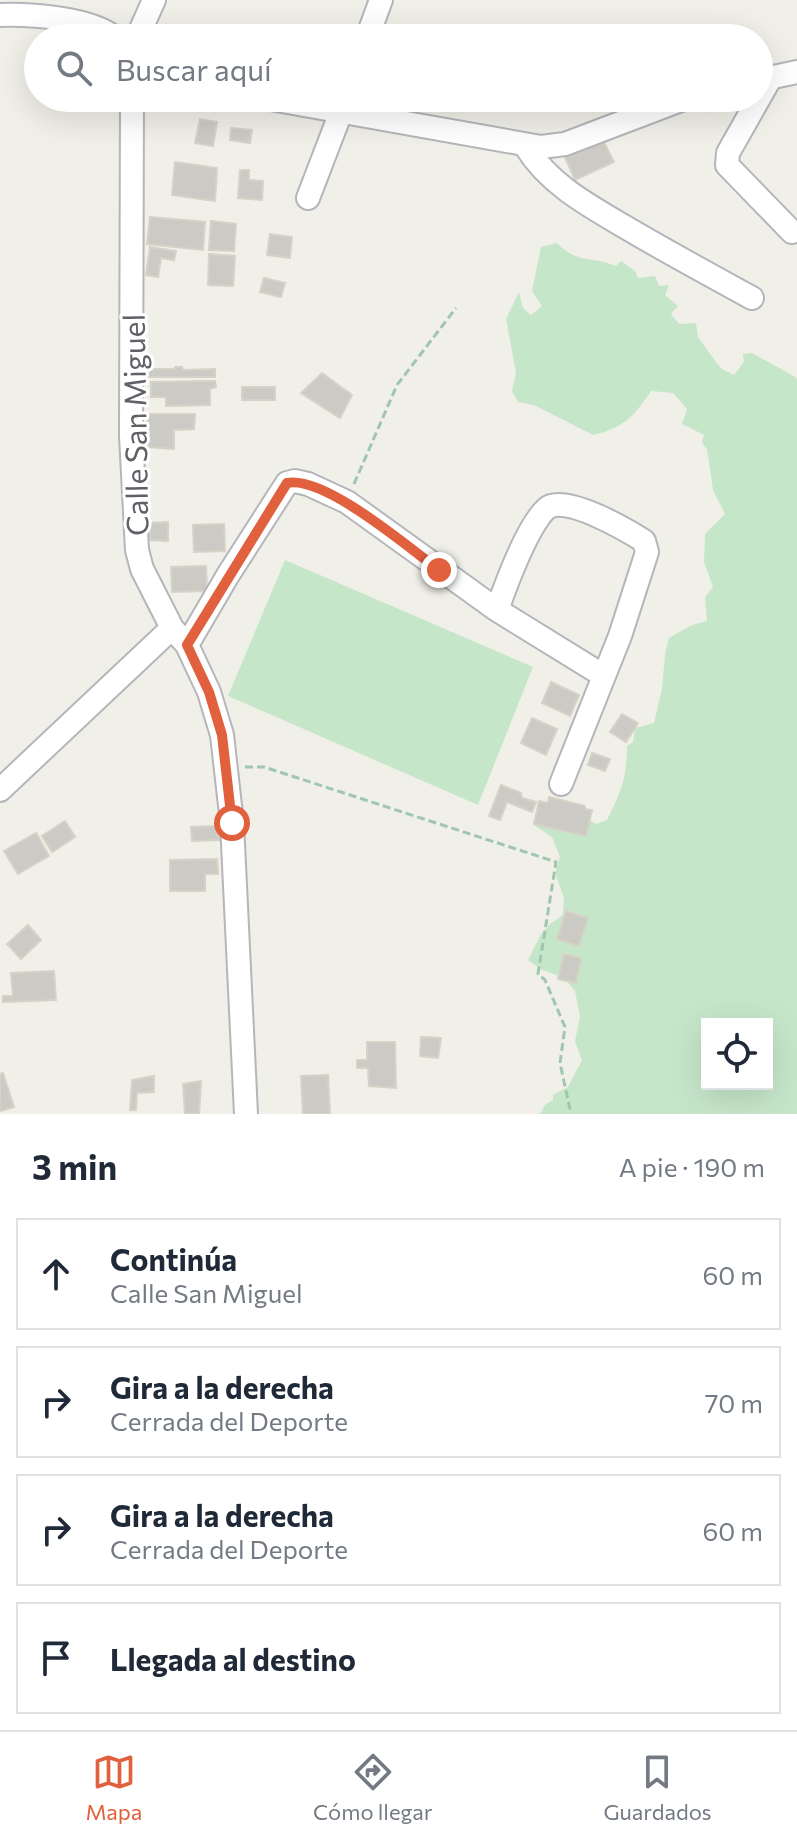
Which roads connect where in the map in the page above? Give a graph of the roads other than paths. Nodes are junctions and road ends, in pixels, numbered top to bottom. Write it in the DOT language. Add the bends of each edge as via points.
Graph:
graph roads {
  1 [pos="154,0"];
  2 [pos="381,0"];
  3 [pos="0,15"];
  4 [pos="81,24"];
  5 [pos="143,24"];
  6 [pos="372,24"];
  7 [pos="797,72"];
  8 [pos="773,77"];
  9 [pos="132,112"];
  10 [pos="341,112"];
  11 [pos="378,112"];
  12 [pos="649,112"];
  13 [pos="748,112"];
  14 [pos="526,147"];
  15 [pos="308,198"];
  16 [pos="792,232"];
  17 [pos="752,298"];
  18 [pos="497,610"];
  19 [pos="172,628"];
  20 [pos="187,645"];
  21 [pos="604,676"];
  22 [pos="561,784"];
  23 [pos="0,790"];
  24 [pos="246,1114"];
  1 -- 5 [label="street"];
  2 -- 6 [label="street"];
  3 -- 4 [label="street"];
  7 -- 8 [label="street"];
  9 -- 19 [label="street, Calle San Miguel" via="131,436 137,550"];
  10 -- 15 [label="street"];
  11 -- 14 [label="street"];
  12 -- 14 [label="street" via="565,144"];
  13 -- 16 [label="street" via="727,165"];
  14 -- 17 [label="street" via="550,178 593,208"];
  18 -- 20 [label="street" via="347,502 295,481 287,483"];
  18 -- 21 [label="street"];
  18 -- 21 [label="street" via="543,510 572,506 644,541 647,552"];
  19 -- 20 [label="street, Calle San Miguel"];
  19 -- 23 [label="street"];
  20 -- 24 [label="street, Calle San Miguel" via="222,735 233,839"];
  21 -- 22 [label="street"];
}
